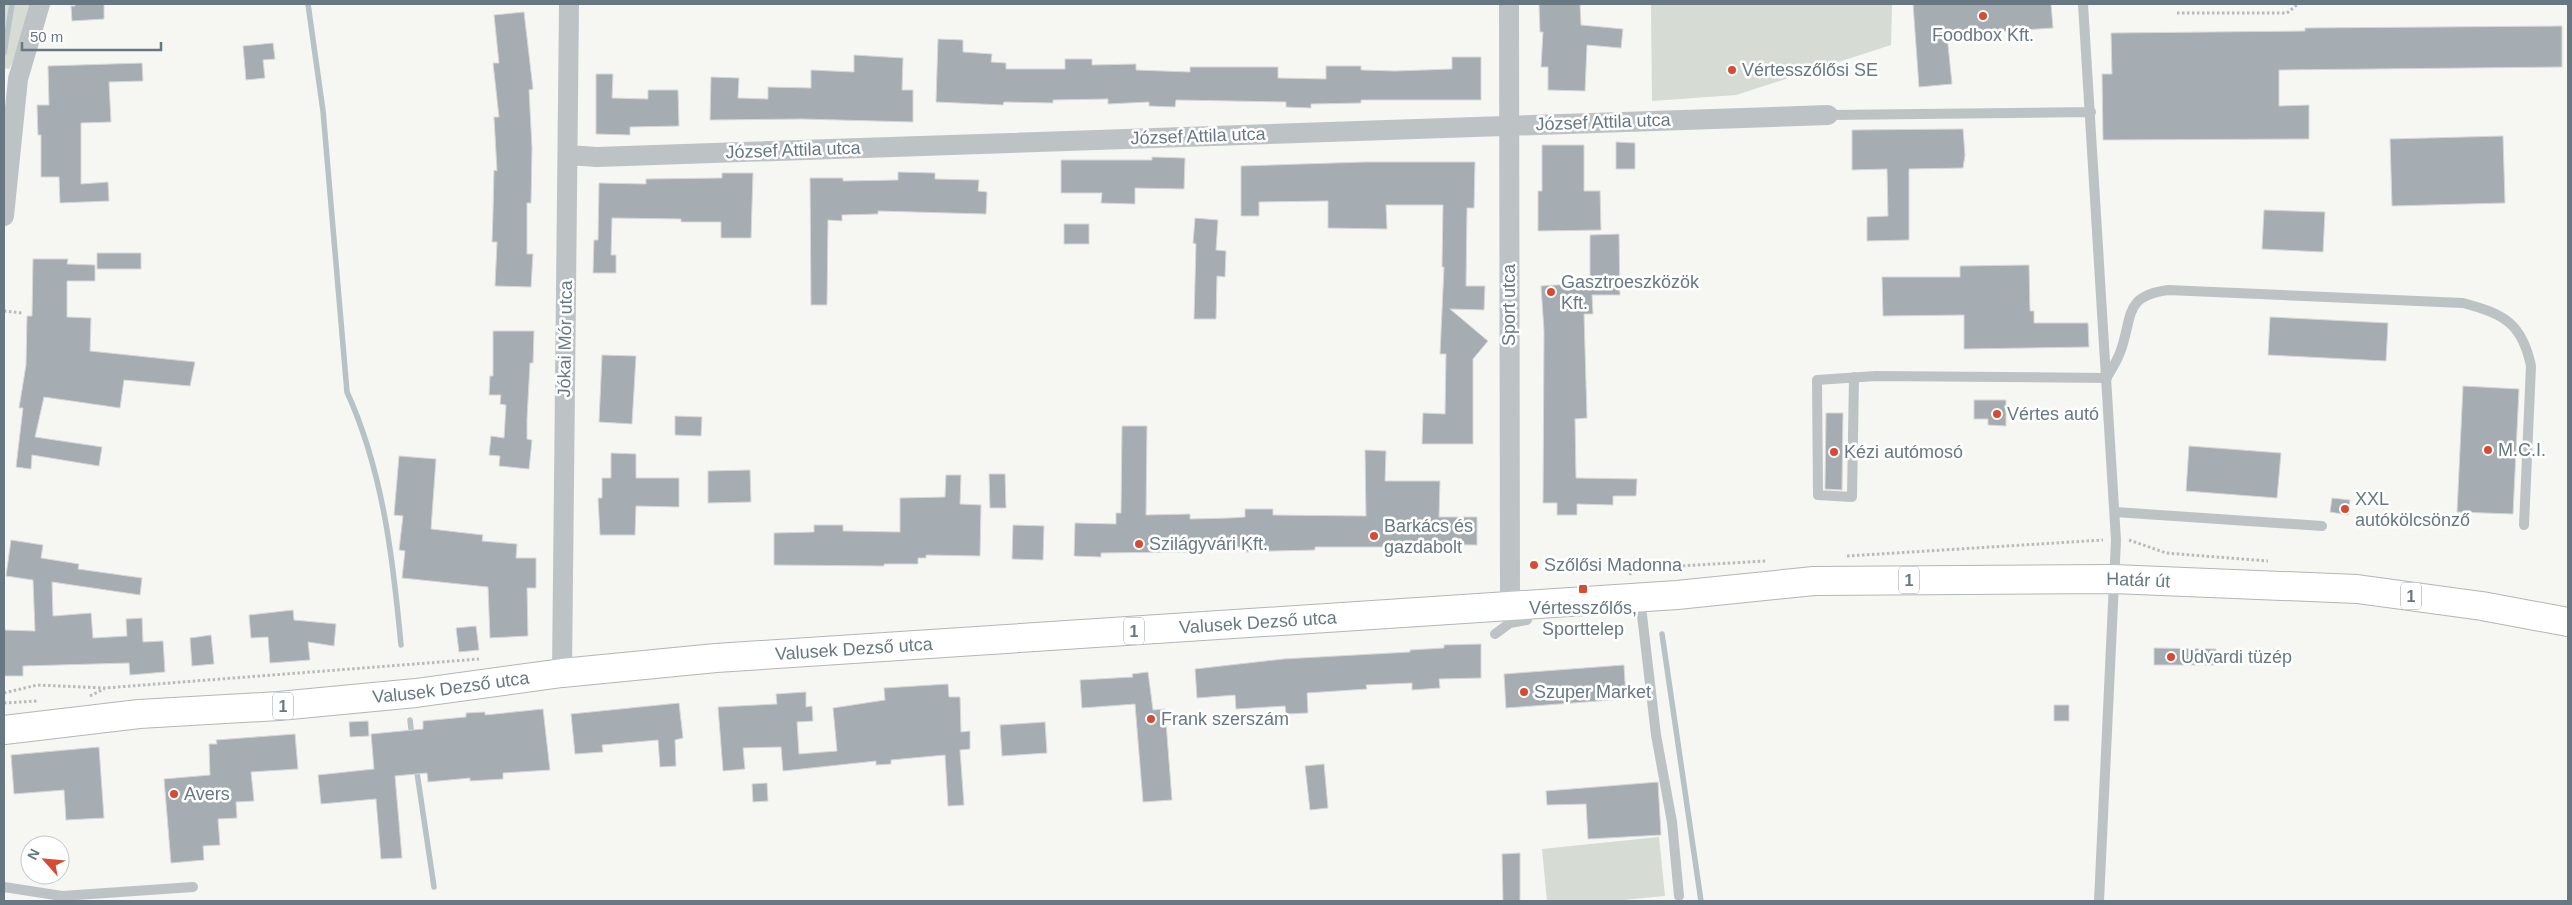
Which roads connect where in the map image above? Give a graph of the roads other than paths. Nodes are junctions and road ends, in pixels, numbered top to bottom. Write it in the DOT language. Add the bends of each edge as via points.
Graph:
graph roads {
  1 [pos="40,4"];
  2 [pos="569,4"];
  3 [pos="1509,4"];
  4 [pos="2083,4"];
  5 [pos="11,80"];
  6 [pos="2090,112"];
  7 [pos="1828,115"];
  8 [pos="1509,126"];
  9 [pos="568,155"];
  10 [pos="4,216"];
  11 [pos="1854,377"];
  12 [pos="2107,378"];
  13 [pos="2115,512"];
  14 [pos="2524,525"];
  15 [pos="2322,526"];
  16 [pos="2113,579"];
  17 [pos="1706,592"];
  18 [pos="1639,597"];
  19 [pos="1518,613"];
  20 [pos="2568,622"];
  21 [pos="1496,634"];
  22 [pos="562,673"];
  23 [pos="4,730"];
  24 [pos="4,886"];
  25 [pos="193,887"];
  26 [pos="1679,896"];
  27 [pos="2099,901"];
  1 -- 5 [label="street"];
  2 -- 9 [label="street, Jókai Mór utca"];
  3 -- 8 [label="street, Sport utca"];
  4 -- 6 [label="lane"];
  5 -- 10 [label="street"];
  6 -- 7 [label="lane"];
  6 -- 12 [label="lane"];
  7 -- 8 [label="street, József Attila utca"];
  8 -- 9 [label="street, József Attila utca"];
  8 -- 19 [label="street, Sport utca"];
  9 -- 22 [label="street, Jókai Mór utca"];
  11 -- 11 [label="lane" via="1852,497 1818,495 1817,380"];
  11 -- 12 [label="lane"];
  12 -- 13 [label="lane"];
  12 -- 14 [label="lane" via="2121,351 2128,318 2134,307 2142,296 2154,292 2463,303 2481,308 2500,316 2516,329 2526,346 2529,360"];
  13 -- 15 [label="lane"];
  13 -- 16 [label="lane"];
  16 -- 17 [label="main road, Határ út / 1" via="1814,581"];
  16 -- 20 [label="main road, Határ út / 1" via="2357,589"];
  16 -- 27 [label="lane"];
  17 -- 18 [label="main road, Valusek Dezső utca / 1"];
  18 -- 19 [label="main road, Valusek Dezső utca / 1"];
  18 -- 26 [label="lane" via="1656,735 1672,822"];
  19 -- 21 [label="lane"];
  19 -- 22 [label="main road, Valusek Dezső utca / 1" via="789,652"];
  22 -- 23 [label="main road, Valusek Dezső utca / 1" via="406,694 139,714"];
  24 -- 25 [label="lane" via="62,896"];
}
